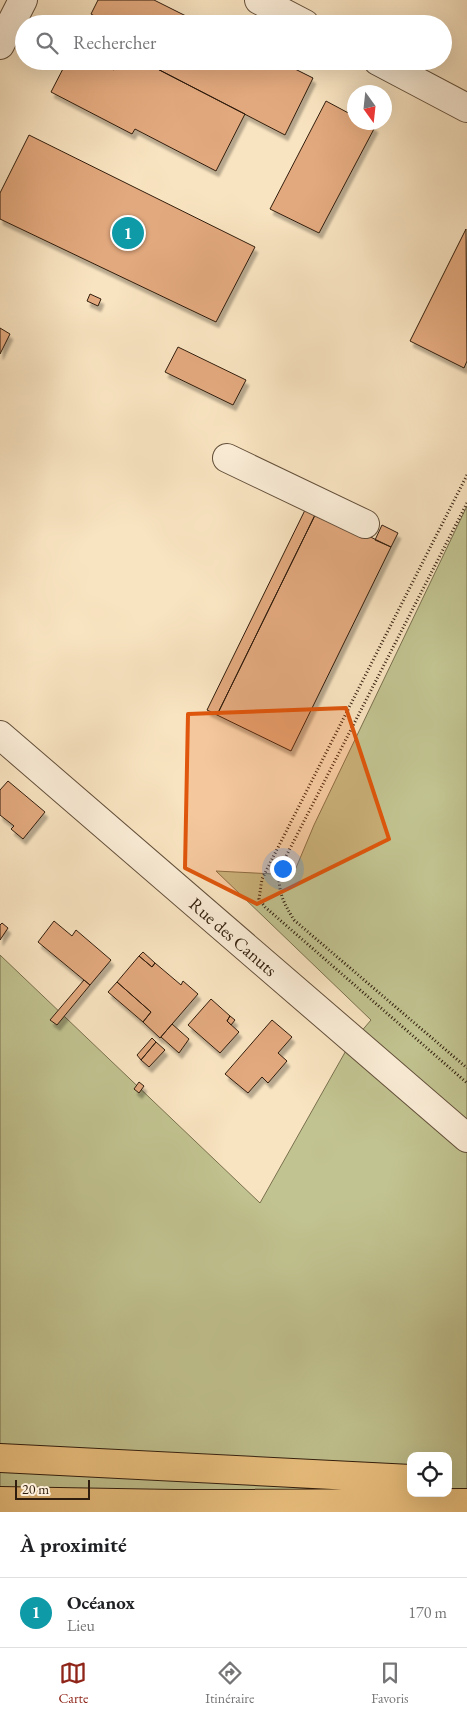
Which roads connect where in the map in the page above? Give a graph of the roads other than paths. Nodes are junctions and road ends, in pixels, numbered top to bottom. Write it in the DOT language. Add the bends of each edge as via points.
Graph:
graph roads {
  1 [pos="23,0"];
  2 [pos="260,0"];
  3 [pos="15,15"];
  4 [pos="288,15"];
  5 [pos="15,16"];
  6 [pos="0,45"];
  7 [pos="395,70"];
  8 [pos="467,108"];
  9 [pos="227,458"];
  10 [pos="365,524"];
  11 [pos="0,736"];
  12 [pos="467,1138"];
  13 [pos="0,1458"];
  14 [pos="407,1479"];
  15 [pos="457,1500"];
  16 [pos="0,1501"];
  1 -- 3 [label="street"];
  2 -- 4 [label="street"];
  5 -- 6 [label="street"];
  7 -- 8 [label="street"];
  9 -- 10 [label="street"];
  11 -- 12 [label="street, Rue des Canuts"];
  13 -- 14 [label="highway"];
  15 -- 16 [label="highway" via="175,1504"];
}
